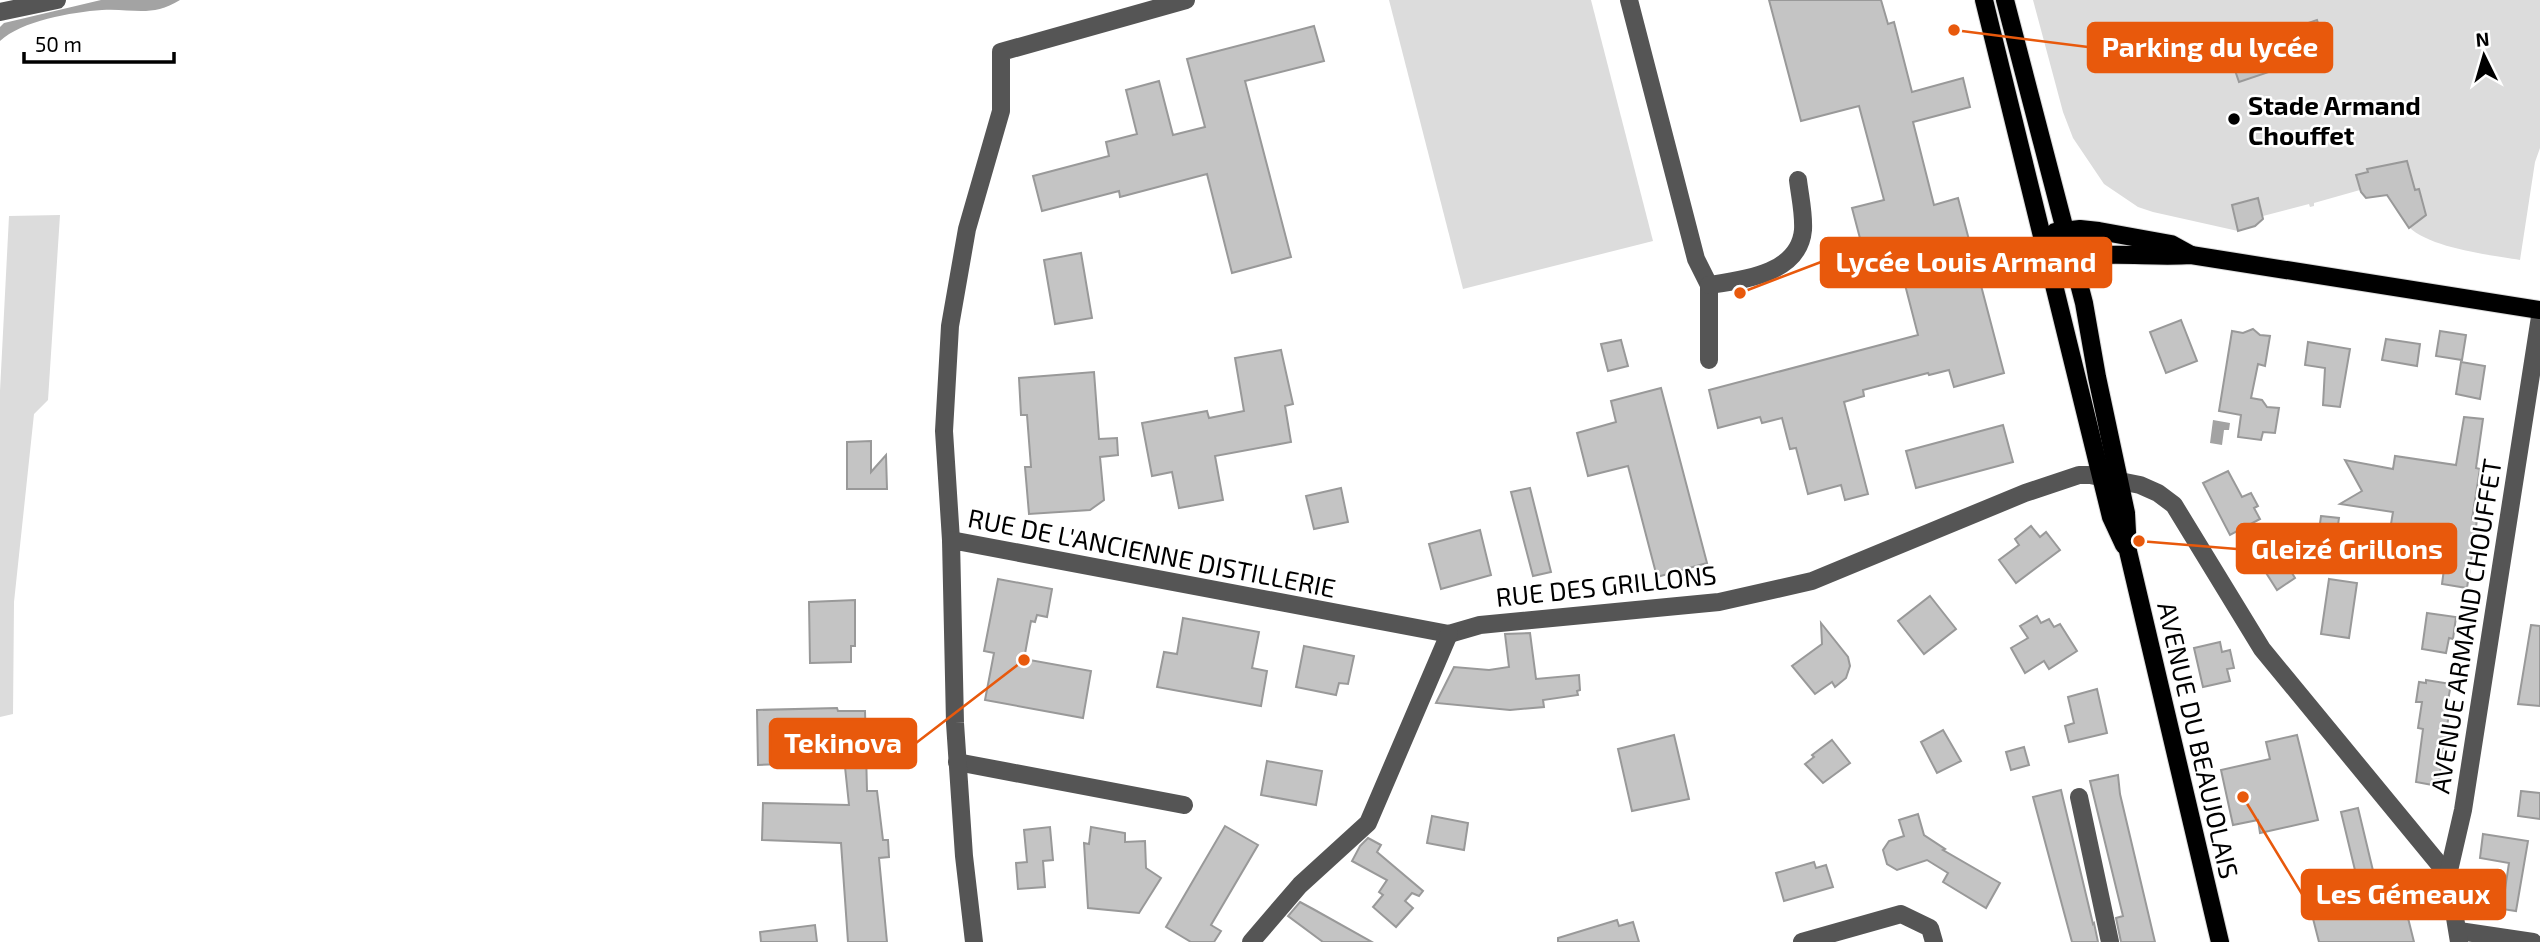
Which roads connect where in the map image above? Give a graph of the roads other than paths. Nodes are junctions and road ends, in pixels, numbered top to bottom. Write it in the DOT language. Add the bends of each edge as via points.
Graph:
graph roads {
  1 [pos="57,0"];
  2 [pos="1186,0"];
  3 [pos="1629,0"];
  4 [pos="1983,0"];
  5 [pos="2005,0"];
  6 [pos="0,12"];
  7 [pos="1798,180"];
  8 [pos="2065,230"];
  9 [pos="2043,235"];
  10 [pos="2191,255"];
  11 [pos="2072,258"];
  12 [pos="2049,264"];
  13 [pos="1709,285"];
  14 [pos="2540,310"];
  15 [pos="2540,317"];
  16 [pos="1709,360"];
  17 [pos="2101,477"];
  18 [pos="2119,480"];
  19 [pos="951,540"];
  20 [pos="2128,551"];
  21 [pos="1449,634"];
  22 [pos="957,762"];
  23 [pos="2079,797"];
  24 [pos="1184,806"];
  25 [pos="2448,875"];
  26 [pos="2459,936"];
  27 [pos="974,942"];
  28 [pos="1251,942"];
  29 [pos="1802,942"];
  30 [pos="1934,942"];
  31 [pos="2110,942"];
  32 [pos="2220,942"];
  33 [pos="2533,942"];
  1 -- 6 [label="street"];
  2 -- 19 [label="street" via="1001,52 1001,111 967,229 950,326 944,431"];
  3 -- 13 [label="street" via="1696,259"];
  4 -- 9 [label="main road, AVENUE DU BEAUJOLAIS"];
  5 -- 8 [label="main road, AVENUE DU BEAUJOLAIS"];
  7 -- 13 [label="street" via="1803,233 1795,251 1774,270 1742,281"];
  8 -- 9 [label="main road"];
  8 -- 10 [label="main road" via="2092,230 2171,244"];
  8 -- 11 [label="main road, AVENUE DU BEAUJOLAIS"];
  9 -- 12 [label="main road, AVENUE DU BEAUJOLAIS"];
  10 -- 11 [label="main road" via="2106,253"];
  10 -- 14 [label="main road"];
  11 -- 12 [label="main road"];
  11 -- 18 [label="main road, AVENUE DU BEAUJOLAIS"];
  12 -- 17 [label="main road, AVENUE DU BEAUJOLAIS"];
  13 -- 16 [label="street"];
  15 -- 25 [label="street, AVENUE ARMAND CHOUFFET" via="2465,796"];
  17 -- 18 [label="street, RUE DES GRILLONS"];
  17 -- 20 [label="main road, AVENUE DU BEAUJOLAIS" via="2111,517"];
  17 -- 21 [label="street, RUE DES GRILLONS" via="2079,475 2025,492 1812,581 1719,602 1480,625"];
  18 -- 20 [label="main road, AVENUE DU BEAUJOLAIS"];
  18 -- 25 [label="street, RUE DES GRILLONS" via="2149,489 2174,505 2262,649"];
  19 -- 21 [label="street, RUE DE L'ANCIENNE DISTILLERIE"];
  19 -- 22 [label="street, RUE DE L'ANCIENNE DISTILLERIE"];
  20 -- 32 [label="main road, AVENUE DU BEAUJOLAIS"];
  21 -- 28 [label="street" via="1368,822 1300,885"];
  22 -- 24 [label="street"];
  22 -- 27 [label="street, RUE DE L'ANCIENNE DISTILLERIE"];
  23 -- 31 [label="street"];
  25 -- 26 [label="street, AVENUE ARMAND CHOUFFET"];
  26 -- 33 [label="street"];
  29 -- 30 [label="street" via="1901,914 1930,928"];
}
